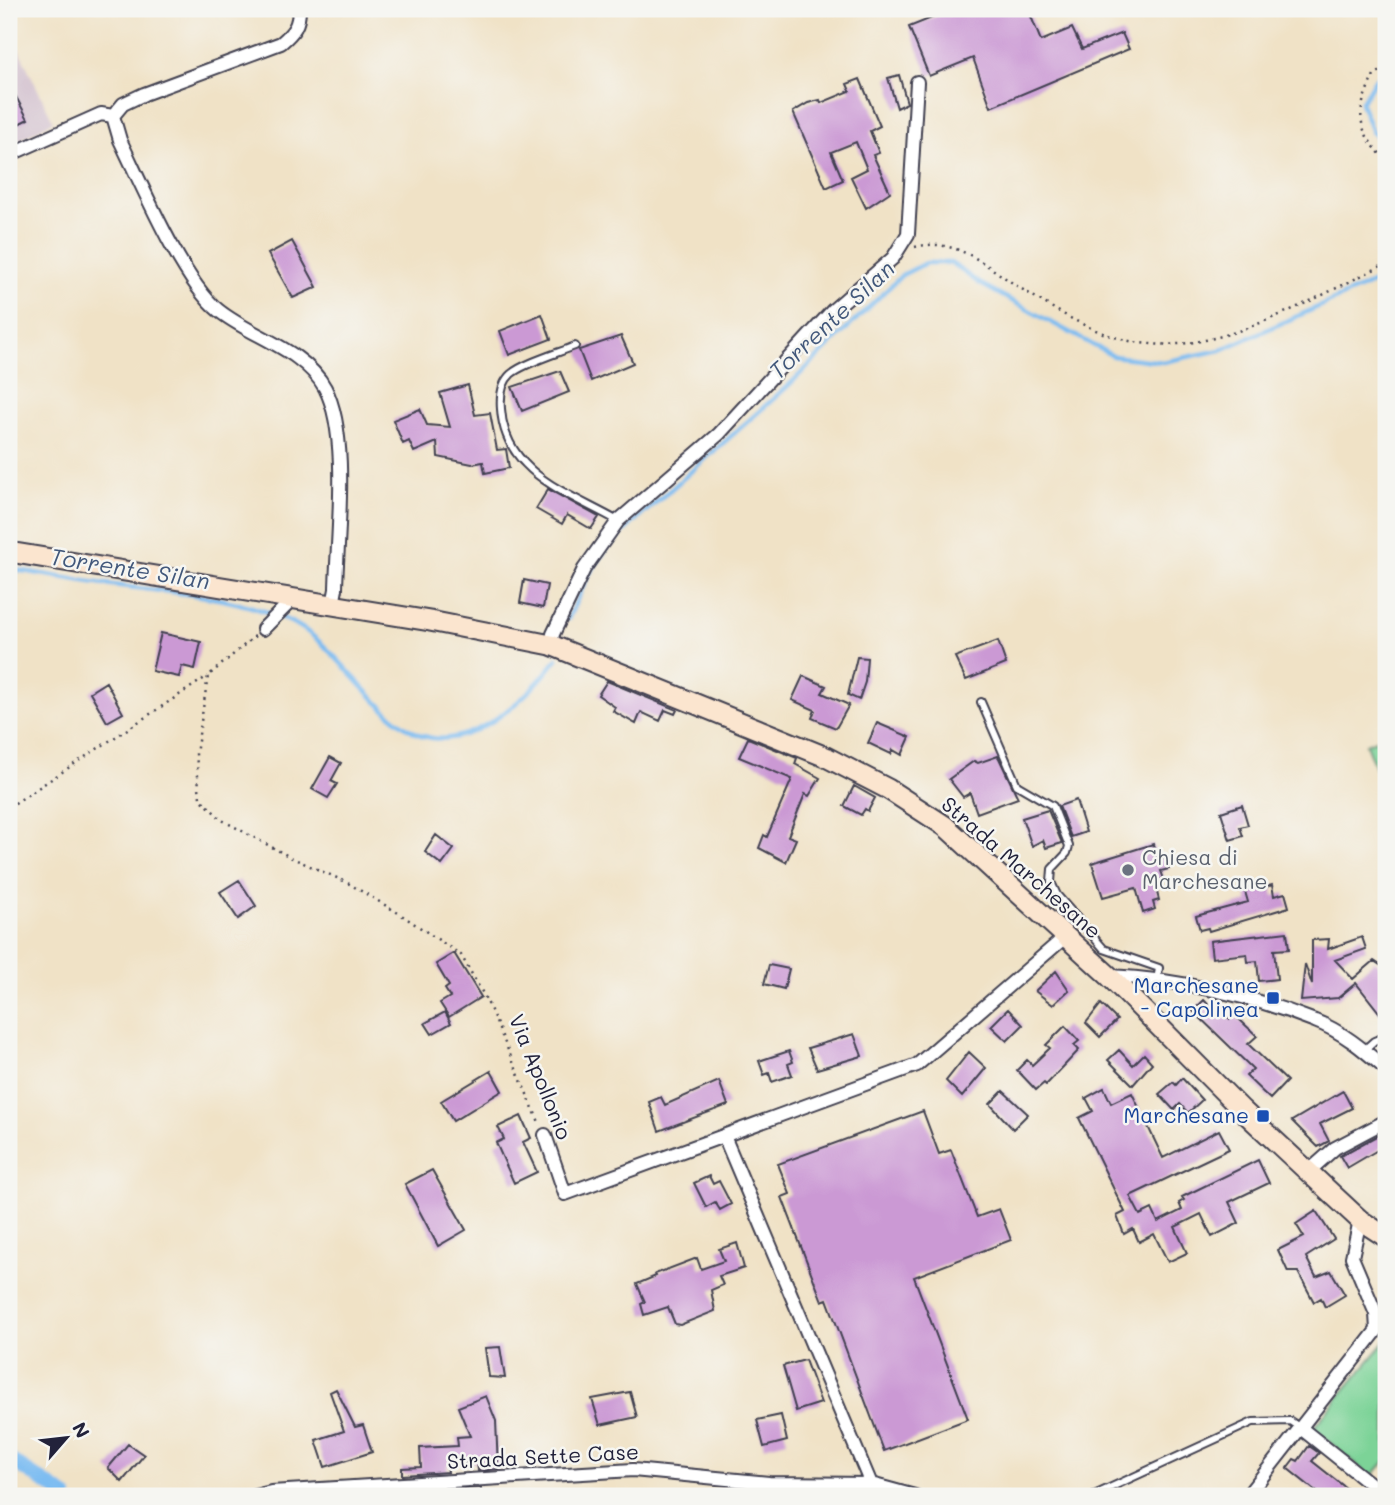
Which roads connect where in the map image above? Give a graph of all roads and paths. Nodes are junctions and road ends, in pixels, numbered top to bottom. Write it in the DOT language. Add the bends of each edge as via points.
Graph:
graph roads {
  1 [pos="299,9"];
  2 [pos="1386,68"];
  3 [pos="916,82"];
  4 [pos="113,116"];
  5 [pos="9,155"];
  6 [pos="1386,160"];
  7 [pos="893,258"];
  8 [pos="1386,264"];
  9 [pos="575,346"];
  10 [pos="618,521"];
  11 [pos="9,552"];
  12 [pos="293,599"];
  13 [pos="333,605"];
  14 [pos="263,629"];
  15 [pos="551,645"];
  16 [pos="208,676"];
  17 [pos="981,702"];
  18 [pos="9,807"];
  19 [pos="1065,937"];
  20 [pos="1109,976"];
  21 [pos="1157,982"];
  22 [pos="1386,1036"];
  23 [pos="1364,1050"];
  24 [pos="1386,1069"];
  25 [pos="1386,1122"];
  26 [pos="545,1135"];
  27 [pos="724,1136"];
  28 [pos="1308,1172"];
  29 [pos="1360,1220"];
  30 [pos="1386,1237"];
  31 [pos="1302,1429"];
  32 [pos="871,1484"];
  33 [pos="255,1496"];
  34 [pos="915,1496"];
  35 [pos="1092,1496"];
  36 [pos="1247,1496"];
  37 [pos="1386,1496"];
  1 -- 4 [label="street" via="299,22 281,43 144,94 123,104"];
  2 -- 6 [label="path" via="1374,75 1360,112 1368,142"];
  3 -- 7 [label="street" via="908,234"];
  4 -- 5 [label="street" via="101,114"];
  4 -- 13 [label="street" via="120,140 195,284 217,310 292,355 310,368 324,387 338,437"];
  7 -- 8 [label="path" via="937,243 961,250 1082,324 1115,338 1152,345 1188,343 1233,332"];
  7 -- 10 [label="street" via="833,310 719,434"];
  9 -- 10 [label="lane" via="511,374 502,387 502,421 508,445 527,469"];
  10 -- 15 [label="street" via="584,569"];
  11 -- 12 [label="main road, Strada Marchesane"];
  12 -- 13 [label="main road, Strada Marchesane"];
  12 -- 14 [label="street"];
  13 -- 15 [label="main road, Strada Marchesane"];
  14 -- 16 [label="path"];
  15 -- 19 [label="main road, Strada Marchesane" via="826,757 888,789 945,826"];
  16 -- 18 [label="path"];
  16 -- 26 [label="path, Via Apollonio" via="195,754 200,798 222,820 346,882 461,955 486,999"];
  17 -- 21 [label="lane" via="1010,775 1025,792 1053,806 1069,846 1052,869 1057,895 1104,949 1159,968"];
  19 -- 20 [label="main road, Strada Marchesane"];
  19 -- 27 [label="street, Via Apollonio" via="917,1065"];
  20 -- 21 [label="street"];
  20 -- 28 [label="main road, Strada Marchesane"];
  21 -- 23 [label="street" via="1281,1009 1317,1021"];
  22 -- 23 [label="lane"];
  23 -- 24 [label="street"];
  25 -- 28 [label="street" via="1335,1148"];
  26 -- 27 [label="street, Via Apollonio" via="565,1194"];
  27 -- 32 [label="street"];
  28 -- 29 [label="main road, Strada Marchesane"];
  29 -- 30 [label="main road, Strada Marchesane"];
  29 -- 31 [label="street" via="1352,1258 1376,1314 1377,1330"];
  31 -- 35 [label="lane" via="1290,1421 1253,1422"];
  31 -- 36 [label="street"];
  31 -- 37 [label="street"];
  32 -- 33 [label="street, Strada Sette Case" via="769,1483 633,1470"];
  32 -- 34 [label="street, Strada Sette Case"];
}
